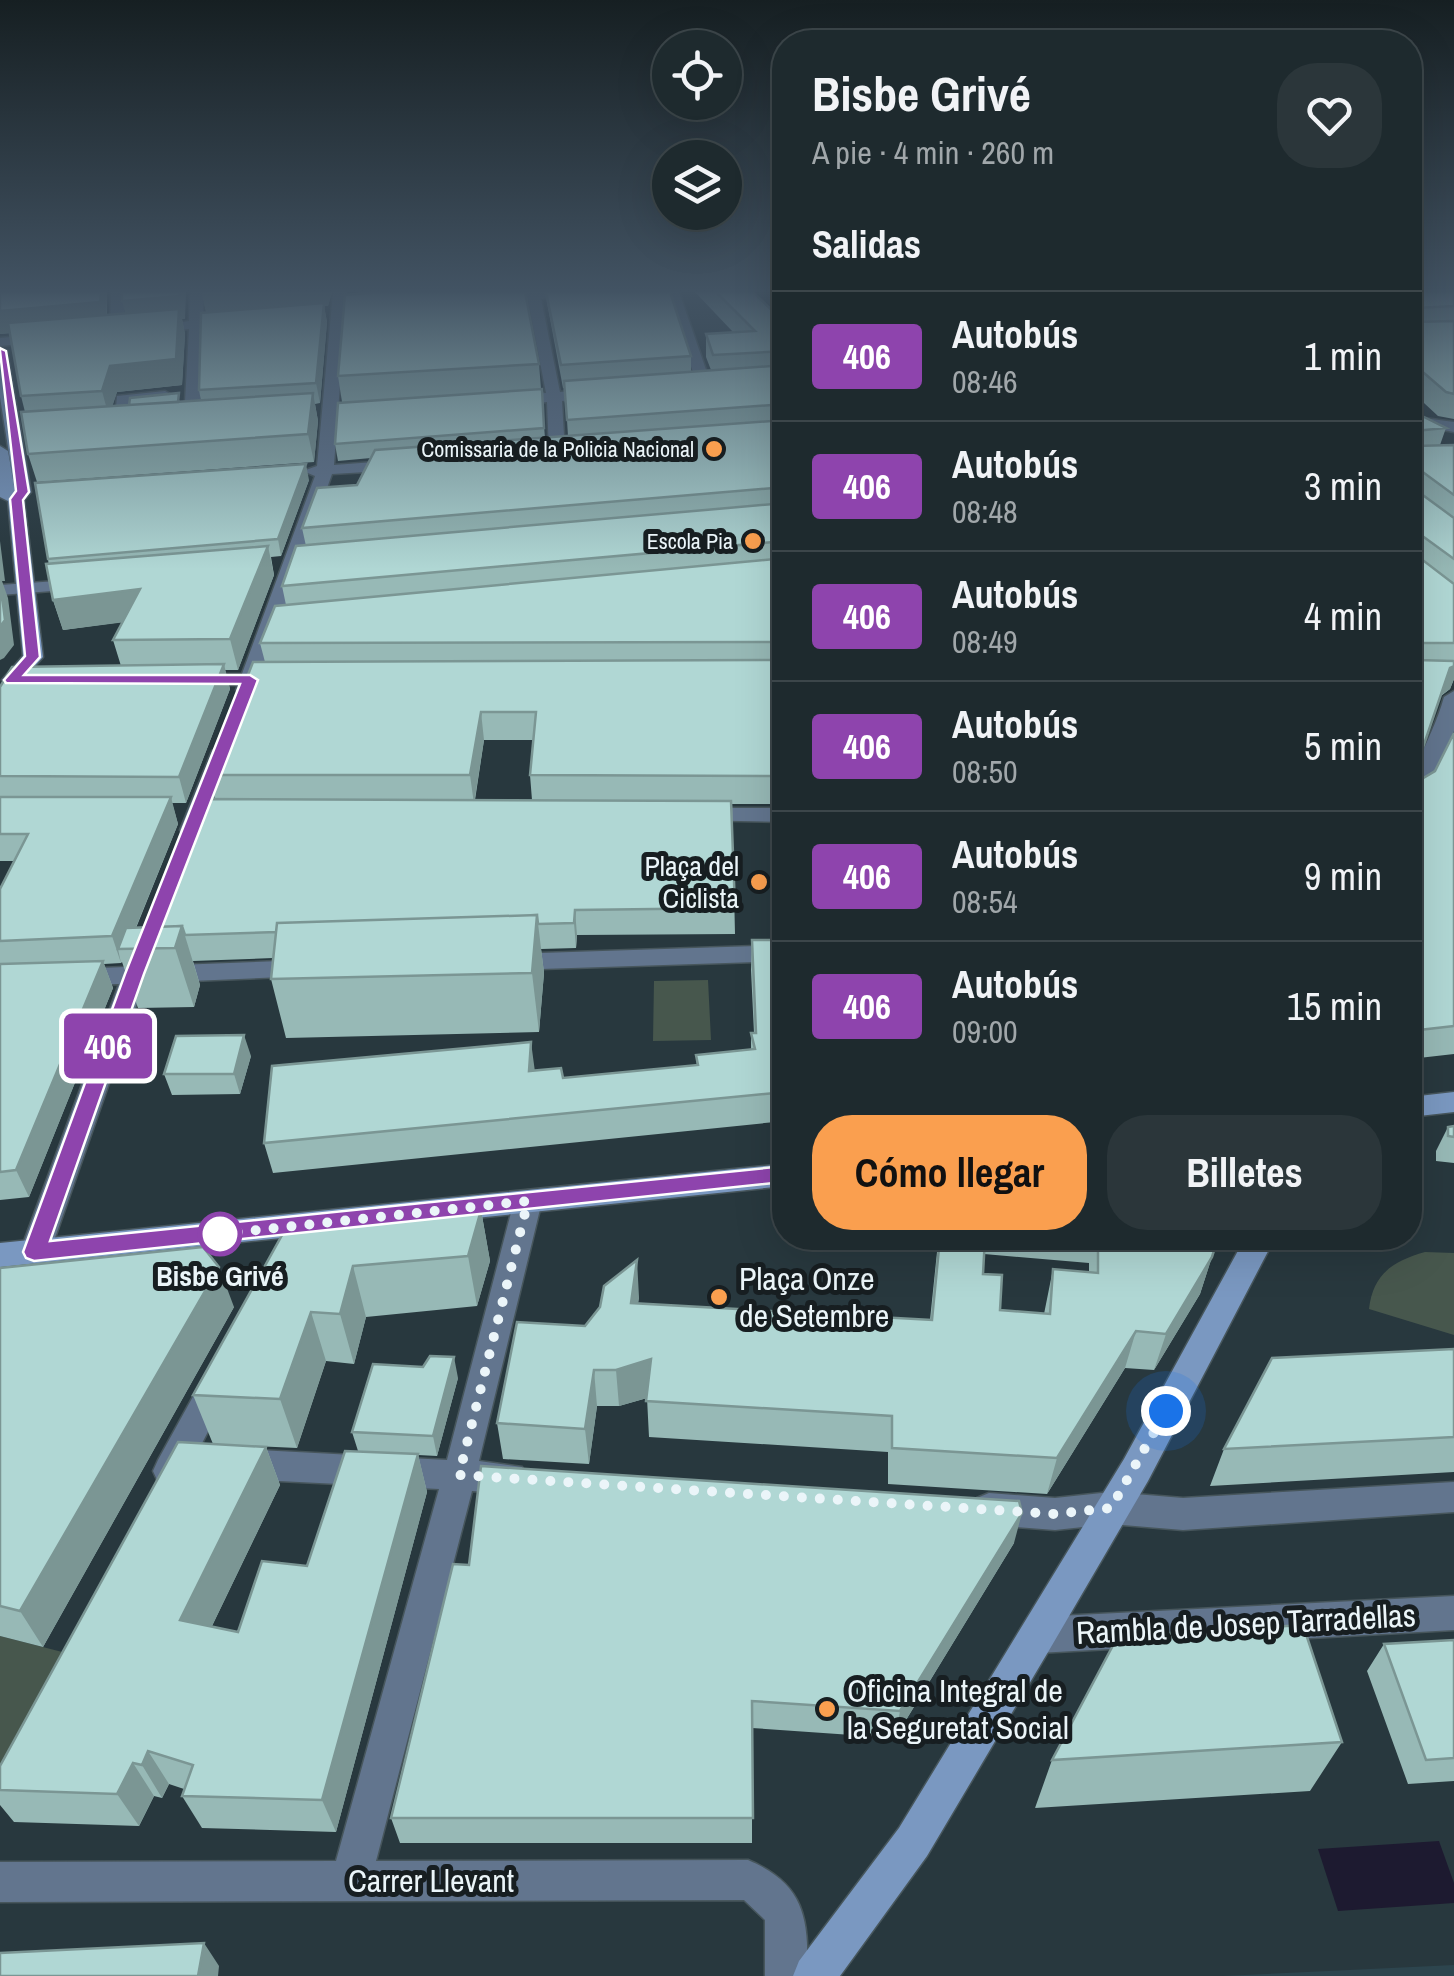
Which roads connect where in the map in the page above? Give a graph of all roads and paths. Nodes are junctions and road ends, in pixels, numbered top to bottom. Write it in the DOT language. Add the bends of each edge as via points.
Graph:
graph roads {
  1 [pos="6,384"];
  2 [pos="194,384"];
  3 [pos="338,384"];
  4 [pos="552,384"];
  5 [pos="712,384"];
  6 [pos="686,388"];
  7 [pos="194,392"];
  8 [pos="610,393"];
  9 [pos="554,397"];
  10 [pos="498,400"];
  11 [pos="341,411"];
  12 [pos="312,413"];
  13 [pos="212,419"];
  14 [pos="192,420"];
  15 [pos="174,422"];
  16 [pos="1422,422"];
  17 [pos="137,424"];
  18 [pos="118,426"];
  19 [pos="99,427"];
  20 [pos="1454,427"];
  21 [pos="15,432"];
  22 [pos="0,451"];
  23 [pos="576,452"];
  24 [pos="557,454"];
  25 [pos="538,455"];
  26 [pos="422,463"];
  27 [pos="325,470"];
  28 [pos="288,473"];
  29 [pos="42,490"];
  30 [pos="13,497"];
  31 [pos="310,564"];
  32 [pos="281,566"];
  33 [pos="103,582"];
  34 [pos="0,590"];
  35 [pos="28,590"];
  36 [pos="14,680"];
  37 [pos="170,680"];
  38 [pos="250,680"];
  39 [pos="310,680"];
  40 [pos="1454,697"];
  41 [pos="0,698"];
  42 [pos="1448,737"];
  43 [pos="1422,765"];
  44 [pos="668,815"];
  45 [pos="772,815"];
  46 [pos="183,849"];
  47 [pos="148,938"];
  48 [pos="772,954"];
  49 [pos="484,963"];
  50 [pos="328,968"];
  51 [pos="134,974"];
  52 [pos="58,978"];
  53 [pos="1454,1102"];
  54 [pos="1422,1106"];
  55 [pos="772,1176"];
  56 [pos="528,1201"];
  57 [pos="1254,1250"];
  58 [pos="34,1252"];
  59 [pos="0,1256"];
  60 [pos="231,1357"];
  61 [pos="176,1460"];
  62 [pos="459,1475"];
  63 [pos="534,1479"];
  64 [pos="158,1493"];
  65 [pos="1454,1498"];
  66 [pos="964,1508"];
  67 [pos="1111,1508"];
  68 [pos="1454,1614"];
  69 [pos="1038,1634"];
  70 [pos="351,1880"];
  71 [pos="0,1882"];
  72 [pos="802,1963"];
  1 -- 21 [label="street"];
  2 -- 7 [label="street"];
  3 -- 11 [label="street"];
  4 -- 9 [label="street"];
  5 -- 6 [label="street"];
  7 -- 14 [label="street"];
  7 -- 18 [label="street" via="122,399"];
  8 -- 9 [label="street"];
  9 -- 10 [label="street"];
  9 -- 24 [label="street"];
  11 -- 12 [label="street"];
  11 -- 27 [label="street"];
  13 -- 14 [label="street"];
  14 -- 15 [label="street"];
  16 -- 20 [label="street"];
  17 -- 18 [label="street"];
  18 -- 19 [label="street"];
  21 -- 30 [label="street"];
  22 -- 30 [label="street" via="4,492"];
  23 -- 24 [label="street"];
  24 -- 25 [label="street"];
  26 -- 27 [label="street"];
  27 -- 28 [label="street"];
  27 -- 32 [label="street"];
  29 -- 30 [label="street"];
  30 -- 35 [label="street"];
  31 -- 32 [label="street"];
  32 -- 38 [label="street" via="280,623"];
  33 -- 35 [label="street"];
  34 -- 35 [label="street"];
  35 -- 36 [label="street" via="32,657"];
  36 -- 41 [label="street"];
  37 -- 38 [label="street"];
  38 -- 39 [label="street"];
  38 -- 46 [label="street"];
  40 -- 42 [label="street"];
  42 -- 43 [label="street"];
  44 -- 45 [label="street"];
  47 -- 51 [label="street"];
  48 -- 49 [label="street"];
  50 -- 51 [label="street"];
  51 -- 52 [label="street"];
  51 -- 58 [label="street"];
  53 -- 54 [label="street"];
  55 -- 56 [label="street"];
  56 -- 58 [label="street" via="290,1241"];
  56 -- 62 [label="street"];
  57 -- 67 [label="street"];
  58 -- 59 [label="street"];
  60 -- 61 [label="street"];
  61 -- 62 [label="street"];
  61 -- 64 [label="street"];
  62 -- 63 [label="street"];
  62 -- 70 [label="street"];
  65 -- 67 [label="street" via="1183,1514"];
  66 -- 67 [label="street" via="1055,1514"];
  67 -- 69 [label="street"];
  68 -- 69 [label="street, Rambla de Josep Tarradellas"];
  69 -- 72 [label="street" via="913,1842"];
  70 -- 71 [label="street, Carrer Llevant"];
  70 -- 72 [label="street, Carrer Llevant" via="748,1880 778,1902"];
}
